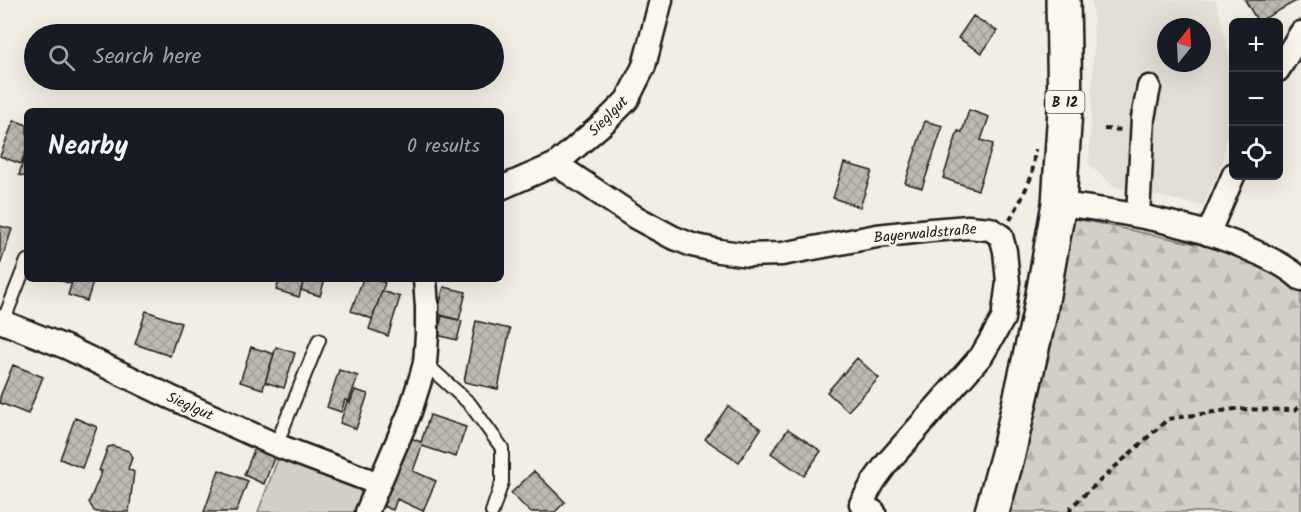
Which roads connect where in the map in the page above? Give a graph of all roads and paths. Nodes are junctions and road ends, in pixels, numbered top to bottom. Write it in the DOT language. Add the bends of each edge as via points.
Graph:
graph roads {
  1 [pos="661,0"];
  2 [pos="1063,0"];
  3 [pos="1301,33"];
  4 [pos="1283,62"];
  5 [pos="1149,87"];
  6 [pos="1035,144"];
  7 [pos="556,164"];
  8 [pos="1230,180"];
  9 [pos="504,187"];
  10 [pos="1059,204"];
  11 [pos="1138,216"];
  12 [pos="1208,234"];
  13 [pos="1001,236"];
  14 [pos="24,268"];
  15 [pos="1301,279"];
  16 [pos="425,282"];
  17 [pos="2,321"];
  18 [pos="319,340"];
  19 [pos="425,363"];
  20 [pos="1301,405"];
  21 [pos="276,445"];
  22 [pos="379,484"];
  23 [pos="864,509"];
  24 [pos="367,512"];
  25 [pos="492,512"];
  26 [pos="992,512"];
  27 [pos="1070,512"];
  1 -- 7 [label="street, Sieglgut" via="644,66 627,100"];
  2 -- 10 [label="main road, B 12" via="1065,109"];
  3 -- 4 [label="street"];
  5 -- 11 [label="street" via="1143,118"];
  6 -- 13 [label="path" via="1032,176"];
  7 -- 9 [label="street, Sieglgut"];
  7 -- 13 [label="street, Bayerwaldstraße" via="635,218 692,245 719,251 782,254 877,236 968,227 990,229"];
  8 -- 12 [label="street"];
  10 -- 11 [label="street"];
  10 -- 26 [label="main road, B 12" via="1039,317"];
  11 -- 12 [label="street"];
  12 -- 15 [label="street" via="1289,268"];
  13 -- 23 [label="street" via="1008,282 1003,319 982,355 874,481"];
  14 -- 17 [label="lane, Sieglgut"];
  16 -- 19 [label="street"];
  17 -- 21 [label="street, Sieglgut"];
  18 -- 21 [label="lane"];
  19 -- 22 [label="street" via="410,412"];
  19 -- 25 [label="lane" via="470,404 502,448 502,482"];
  20 -- 27 [label="path" via="1295,410 1235,408 1168,419"];
  21 -- 22 [label="street, Sieglgut"];
  22 -- 24 [label="street"];
}
